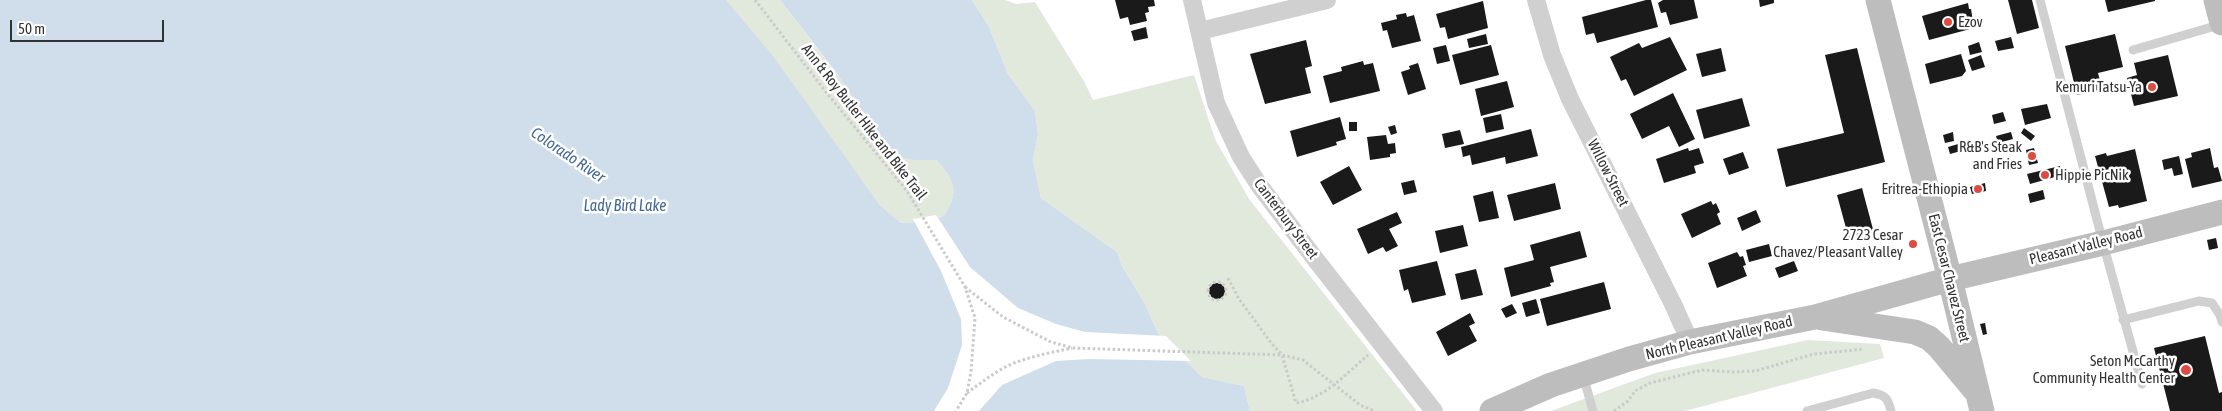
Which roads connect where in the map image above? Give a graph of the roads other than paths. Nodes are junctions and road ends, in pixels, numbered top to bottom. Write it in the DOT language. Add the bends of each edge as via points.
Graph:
graph roads {
  1 [pos="1192,0"];
  2 [pos="1327,0"];
  3 [pos="1536,0"];
  4 [pos="1878,0"];
  5 [pos="2040,0"];
  6 [pos="2216,0"];
  7 [pos="2222,23"];
  8 [pos="1200,32"];
  9 [pos="2133,50"];
  10 [pos="2222,212"];
  11 [pos="2102,244"];
  12 [pos="1950,278"];
  13 [pos="1815,317"];
  14 [pos="2123,320"];
  15 [pos="2222,322"];
  16 [pos="1690,342"];
  17 [pos="1582,373"];
  18 [pos="2142,384"];
  19 [pos="1980,402"];
  20 [pos="1434,411"];
  21 [pos="1492,411"];
  22 [pos="1593,411"];
  23 [pos="1807,411"];
  24 [pos="1891,411"];
  1 -- 8 [label="street, Canterbury Street"];
  2 -- 8 [label="street"];
  3 -- 16 [label="street, Willow Street" via="1552,55 1570,99"];
  4 -- 12 [label="main road, East Cesar Chavez Street"];
  5 -- 11 [label="lane"];
  6 -- 7 [label="main road"];
  7 -- 9 [label="lane"];
  8 -- 20 [label="street, Canterbury Street" via="1216,103 1241,158"];
  10 -- 11 [label="main road, Pleasant Valley Road"];
  11 -- 12 [label="main road, Pleasant Valley Road"];
  11 -- 14 [label="lane"];
  12 -- 13 [label="main road, North Pleasant Valley Road"];
  12 -- 19 [label="main road, East Cesar Chavez Street"];
  13 -- 16 [label="main road, North Pleasant Valley Road"];
  13 -- 19 [label="main road" via="1915,332 1929,338"];
  14 -- 15 [label="lane" via="2199,301 2212,303"];
  14 -- 18 [label="lane"];
  16 -- 17 [label="main road, North Pleasant Valley Road"];
  17 -- 21 [label="main road, North Pleasant Valley Road"];
  17 -- 22 [label="lane"];
  23 -- 24 [label="lane" via="1873,393 1883,394"];
}
